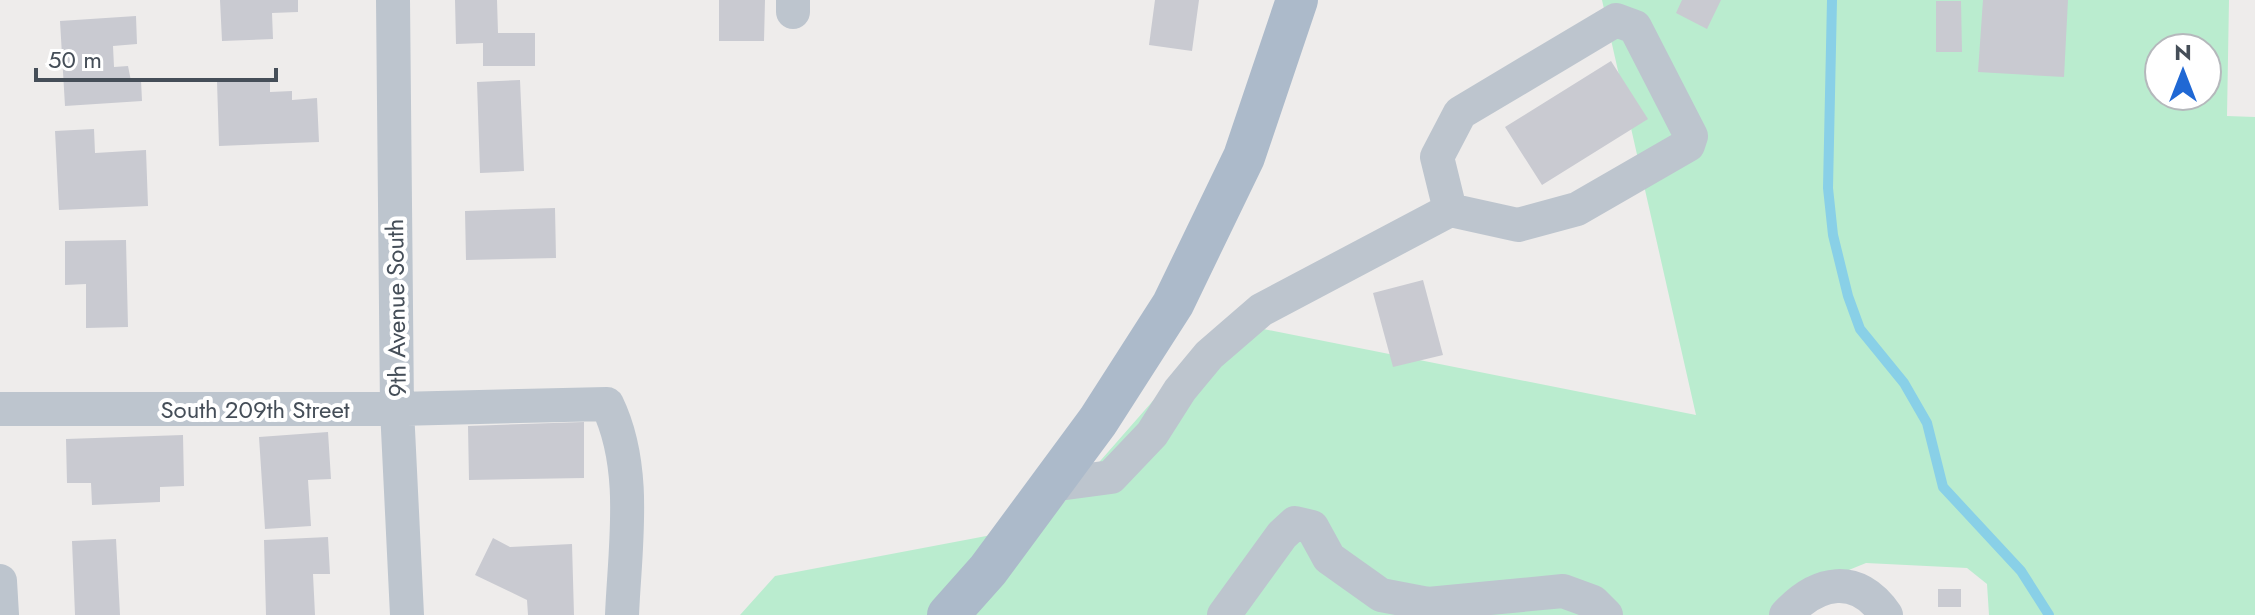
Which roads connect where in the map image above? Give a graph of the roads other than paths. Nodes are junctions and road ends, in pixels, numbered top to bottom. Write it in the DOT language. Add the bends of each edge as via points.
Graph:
graph roads {
  1 [pos="393,0"];
  2 [pos="1297,0"];
  3 [pos="1450,210"];
  4 [pos="0,409"];
  5 [pos="397,409"];
  6 [pos="1051,485"];
  7 [pos="0,581"];
  8 [pos="2,615"];
  9 [pos="407,615"];
  10 [pos="622,615"];
  11 [pos="948,615"];
  12 [pos="1224,615"];
  13 [pos="1606,615"];
  14 [pos="1786,615"];
  15 [pos="1886,615"];
  1 -- 5 [label="street, 9th Avenue South"];
  2 -- 6 [label="main road" via="1244,157 1173,304"];
  3 -- 3 [label="street" via="1518,225 1577,209 1688,145 1691,136 1635,27 1616,20 1460,113 1437,157"];
  3 -- 6 [label="street" via="1261,310 1209,355 1152,434 1111,477"];
  4 -- 5 [label="street, South 209th Street"];
  5 -- 9 [label="street, 9th Avenue South"];
  5 -- 10 [label="street, South 209th Street" via="607,404 626,463"];
  6 -- 11 [label="main road"];
  7 -- 8 [label="street"];
  12 -- 13 [label="street" via="1295,523 1312,527 1329,558 1381,595 1428,604 1563,591 1593,602"];
  14 -- 15 [label="street" via="1819,589 1844,585 1861,591"];
}
